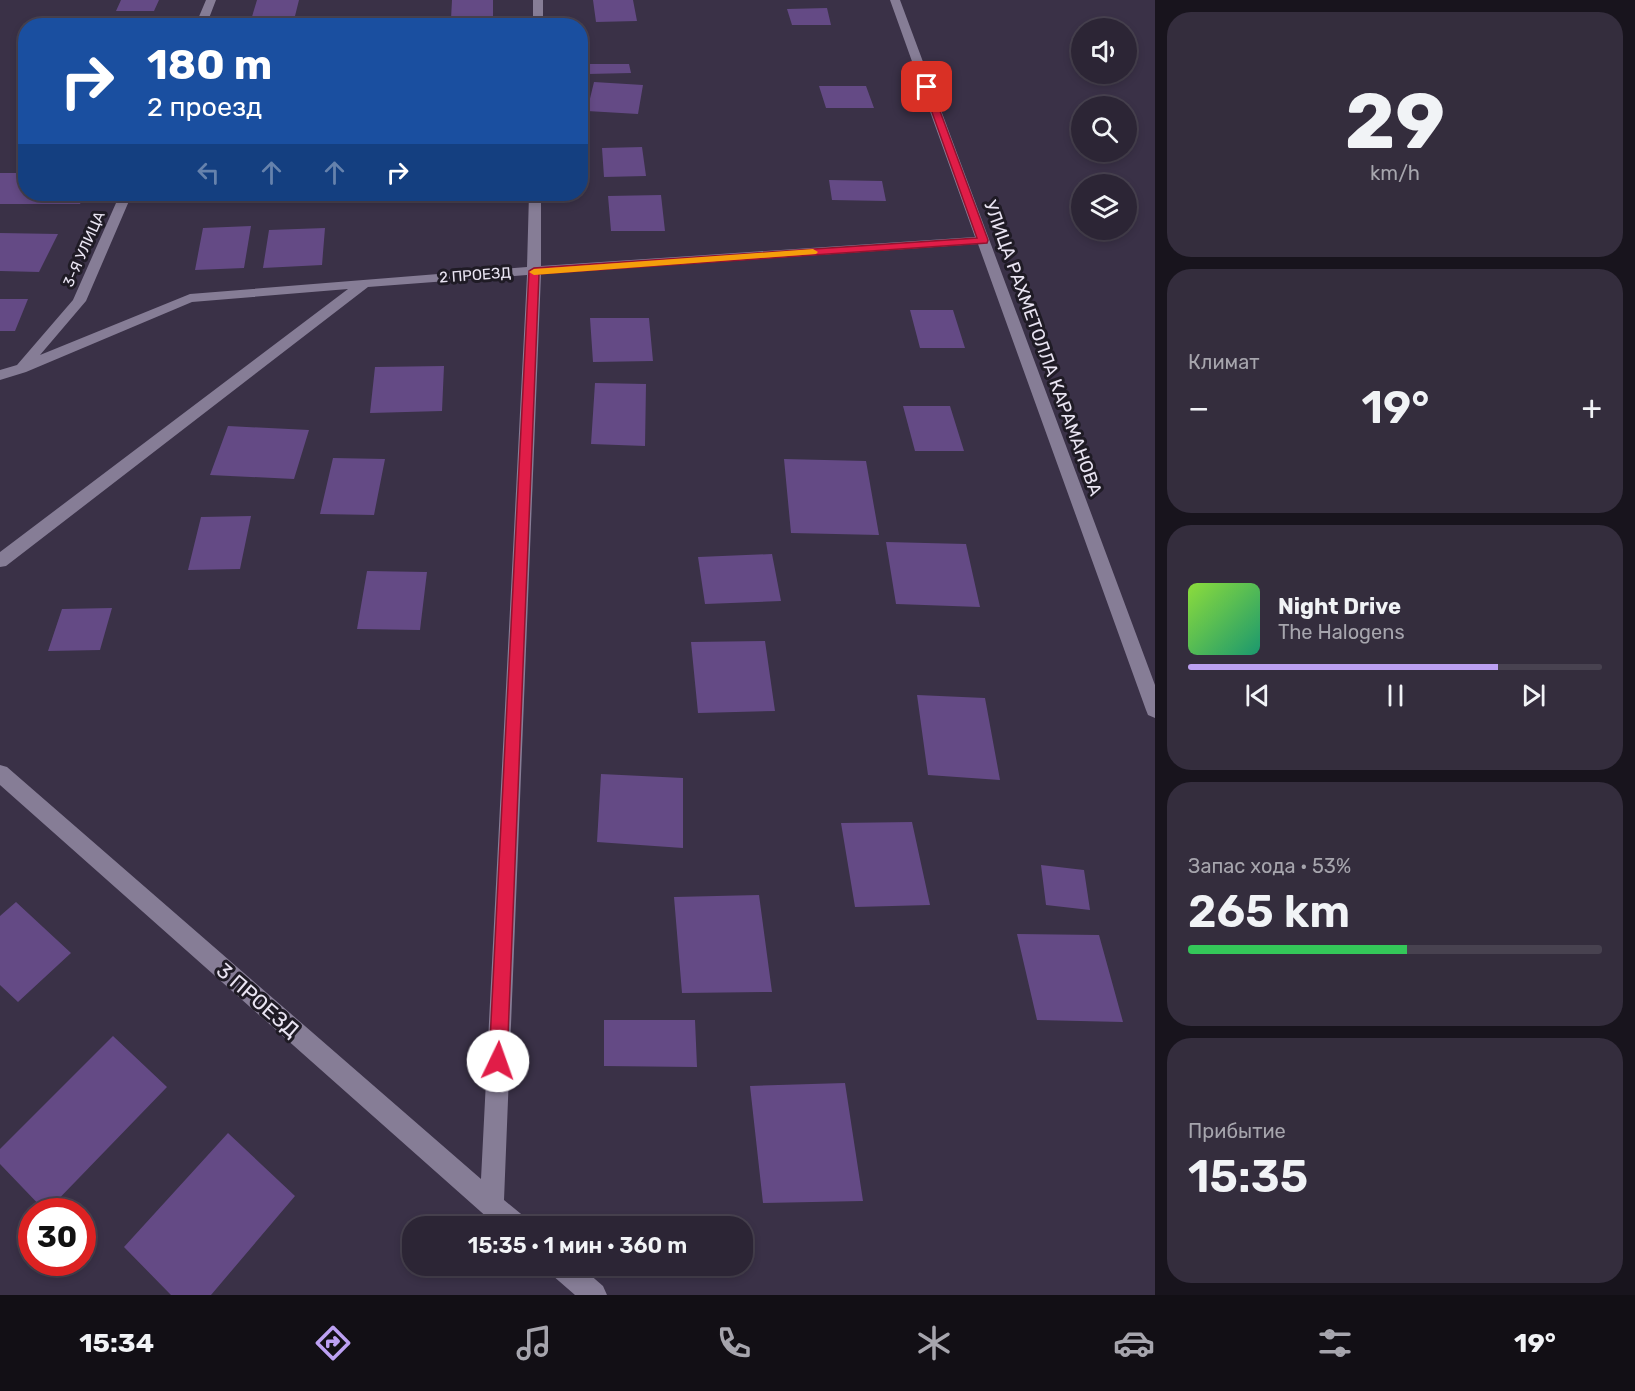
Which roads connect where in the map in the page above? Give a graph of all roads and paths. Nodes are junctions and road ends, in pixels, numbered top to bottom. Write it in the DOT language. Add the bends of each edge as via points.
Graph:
graph roads {
  1 [pos="211,0"];
  2 [pos="538,0"];
  3 [pos="895,0"];
  4 [pos="203,18"];
  5 [pos="538,18"];
  6 [pos="123,201"];
  7 [pos="535,201"];
  8 [pos="983,240"];
  9 [pos="534,271"];
  10 [pos="363,284"];
  11 [pos="21,369"];
  12 [pos="0,375"];
  13 [pos="0,561"];
  14 [pos="1155,710"];
  15 [pos="0,773"];
  16 [pos="492,1205"];
  17 [pos="504,1216"];
  18 [pos="572,1276"];
  19 [pos="594,1295"];
  1 -- 4 [label="street"];
  2 -- 5 [label="street"];
  3 -- 8 [label="street, УЛИЦА РАХМЕТОЛЛА КАРАМАНОВА"];
  6 -- 11 [label="street, 3-Я УЛИЦА" via="79,301"];
  7 -- 9 [label="street"];
  8 -- 9 [label="street, 2 ПРОЕЗД"];
  8 -- 14 [label="street, УЛИЦА РАХМЕТОЛЛА КАРАМАНОВА"];
  9 -- 10 [label="street, 2 ПРОЕЗД"];
  9 -- 16 [label="street"];
  10 -- 11 [label="street, 2 ПРОЕЗД" via="190,298"];
  10 -- 13 [label="street"];
  11 -- 12 [label="street, 2 ПРОЕЗД"];
  15 -- 16 [label="street, 3 ПРОЕЗД"];
  16 -- 17 [label="street, 3 ПРОЕЗД"];
  18 -- 19 [label="street"];
}
